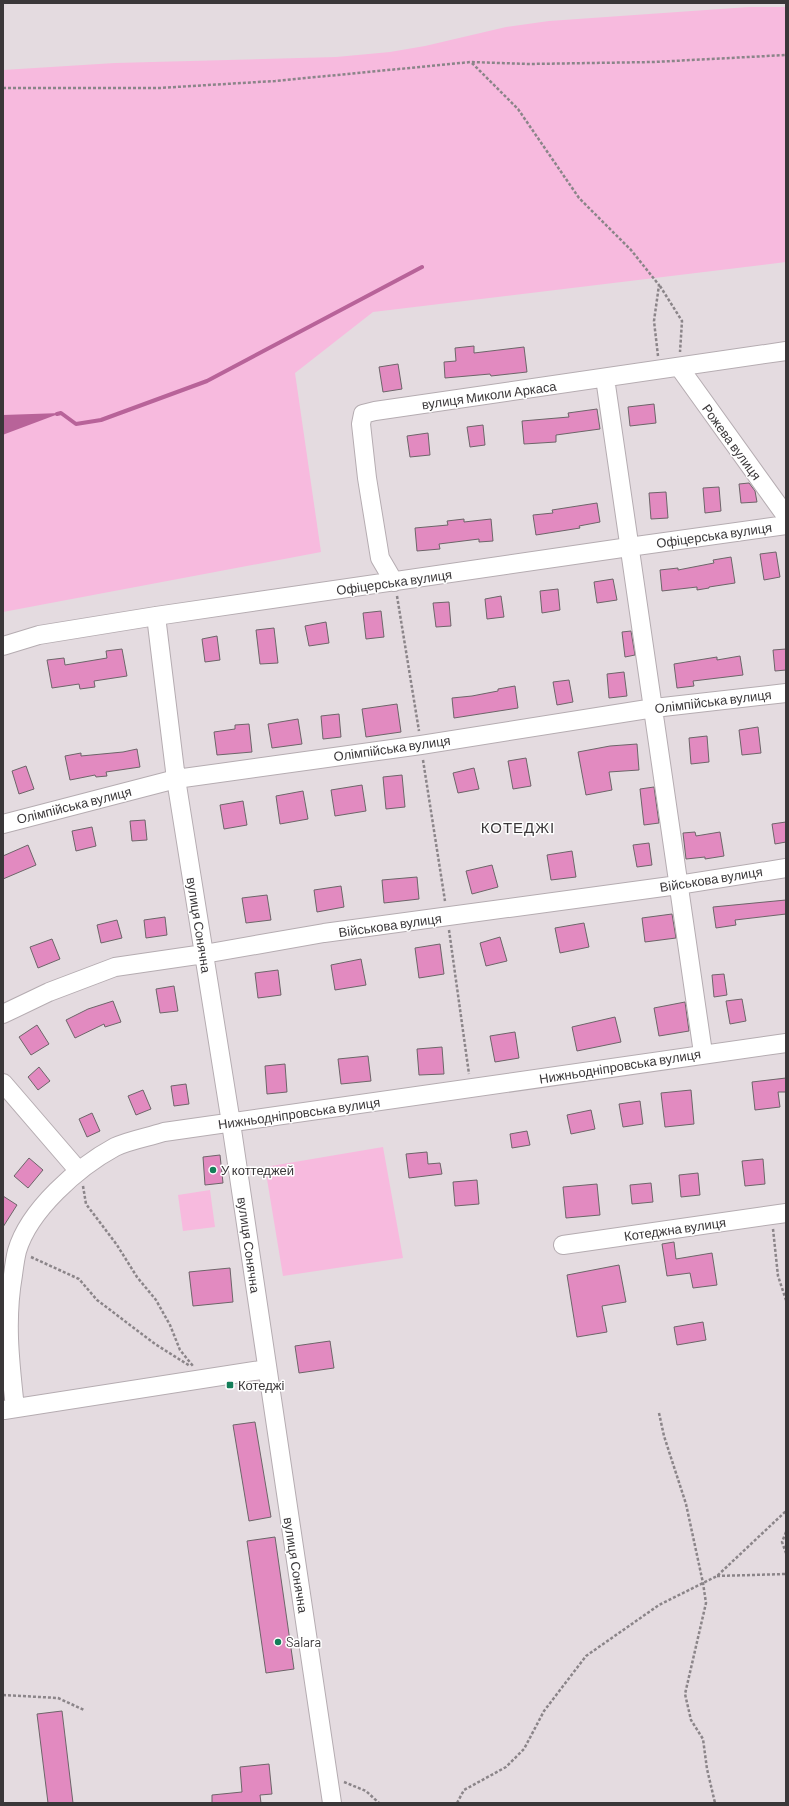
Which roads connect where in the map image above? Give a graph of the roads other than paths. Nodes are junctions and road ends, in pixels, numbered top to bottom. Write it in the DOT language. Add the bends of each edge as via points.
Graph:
graph roads {
  1 [pos="786,351"];
  2 [pos="679,367"];
  3 [pos="605,378"];
  4 [pos="786,516"];
  5 [pos="786,525"];
  6 [pos="629,546"];
  7 [pos="394,582"];
  8 [pos="156,616"];
  9 [pos="3,646"];
  10 [pos="786,693"];
  11 [pos="654,708"];
  12 [pos="176,779"];
  13 [pos="3,824"];
  14 [pos="786,868"];
  15 [pos="678,884"];
  16 [pos="204,954"];
  17 [pos="3,1014"];
  18 [pos="786,1043"];
  19 [pos="703,1053"];
  20 [pos="3,1084"];
  21 [pos="231,1123"];
  22 [pos="78,1170"];
  23 [pos="779,1214"];
  24 [pos="563,1245"];
  25 [pos="10,1248"];
  26 [pos="267,1369"];
  27 [pos="9,1409"];
  28 [pos="332,1803"];
  1 -- 2 [label="street, вулиця Миколи Аркаса"];
  2 -- 3 [label="street, вулиця Миколи Аркаса"];
  2 -- 4 [label="street, Рожева вулиця"];
  3 -- 6 [label="street"];
  3 -- 7 [label="street, вулиця Миколи Аркаса" via="375,410 363,414 361,424 364,455 380,558"];
  5 -- 6 [label="street, Офіцерська вулиця"];
  6 -- 7 [label="street, Офіцерська вулиця"];
  6 -- 11 [label="street"];
  7 -- 8 [label="street, Офіцерська вулиця"];
  8 -- 9 [label="street, Офіцерська вулиця" via="39,635"];
  8 -- 12 [label="street, вулиця Сонячна"];
  10 -- 11 [label="street, Олімпійська вулиця"];
  11 -- 12 [label="street, Олімпійська вулиця" via="421,745"];
  11 -- 15 [label="street"];
  12 -- 13 [label="street, Олімпійська вулиця"];
  12 -- 16 [label="street, вулиця Сонячна"];
  14 -- 15 [label="street, Військова вулиця"];
  15 -- 16 [label="street, Військова вулиця" via="324,933"];
  15 -- 19 [label="street"];
  16 -- 17 [label="street, Військова вулиця" via="115,967 49,992"];
  16 -- 21 [label="street, вулиця Сонячна"];
  18 -- 19 [label="street, Нижньодніпровська вулиця"];
  19 -- 21 [label="street, Нижньодніпровська вулиця"];
  20 -- 22 [label="street"];
  21 -- 22 [label="street, Нижньодніпровська вулиця" via="164,1132 116,1147"];
  21 -- 26 [label="street, вулиця Сонячна"];
  22 -- 25 [label="street, Нижньодніпровська вулиця" via="51,1197"];
  23 -- 24 [label="street, Котеджна вулиця"];
  25 -- 27 [label="street, Нижньодніпровська вулиця"];
  26 -- 27 [label="street"];
  26 -- 28 [label="street, вулиця Сонячна"];
}
